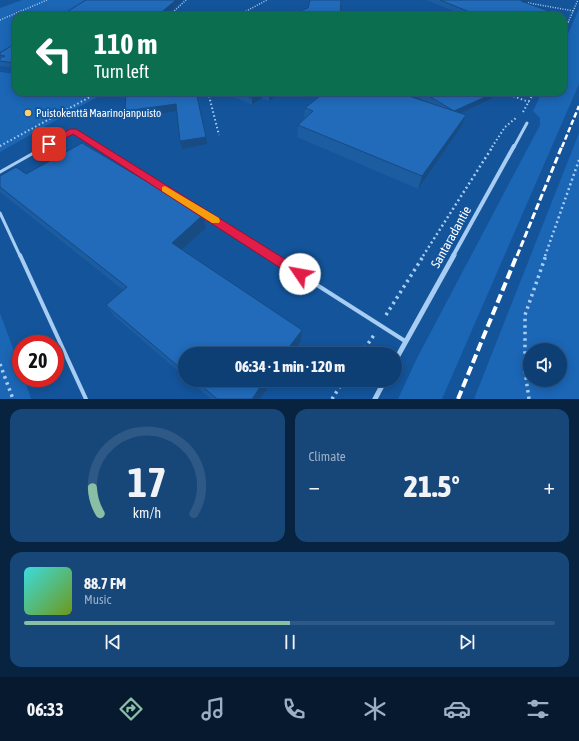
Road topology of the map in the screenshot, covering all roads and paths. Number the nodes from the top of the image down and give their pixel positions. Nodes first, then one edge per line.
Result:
1 (47, 0) edge
2 (186, 0) edge
3 (267, 0) edge
4 (578, 0) edge
5 (518, 1) edge
6 (574, 11) junction
7 (19, 12) edge
8 (173, 12) edge
9 (244, 12) edge
10 (12, 15) edge
11 (0, 20) edge
12 (569, 22) joint
13 (567, 26) edge
14 (92, 96) edge
15 (209, 96) edge
16 (513, 96) edge
17 (532, 96) edge
18 (529, 102) junction
19 (527, 123) dead end
20 (219, 135) dead end
21 (0, 146) edge
22 (579, 160) edge
23 (0, 172) edge
24 (0, 213) edge
25 (380, 325) junction
26 (405, 341) junction
27 (366, 347) edge
28 (402, 347) edge
29 (0, 364) edge
30 (340, 387) edge
31 (381, 387) edge
32 (13, 399) edge
33 (86, 399) edge
34 (332, 399) edge
35 (375, 399) edge
36 (529, 399) edge

1 - 7 path
2 - 8 path
3 - 9 path
4 - 6 path
5 - 6 path
6 - 12 path
10 - 11 path
12 - 13 path
14 - 21 path
15 - 20 path
16 - 18 path
17 - 18 path
18 - 25 path
19 - 26 street, Santaradantie
22 - 36 path
23 - 25 lane
24 - 33 lane
25 - 26 lane
25 - 27 path
26 - 28 street, Santaradantie
29 - 32 path
30 - 34 path
31 - 35 street

